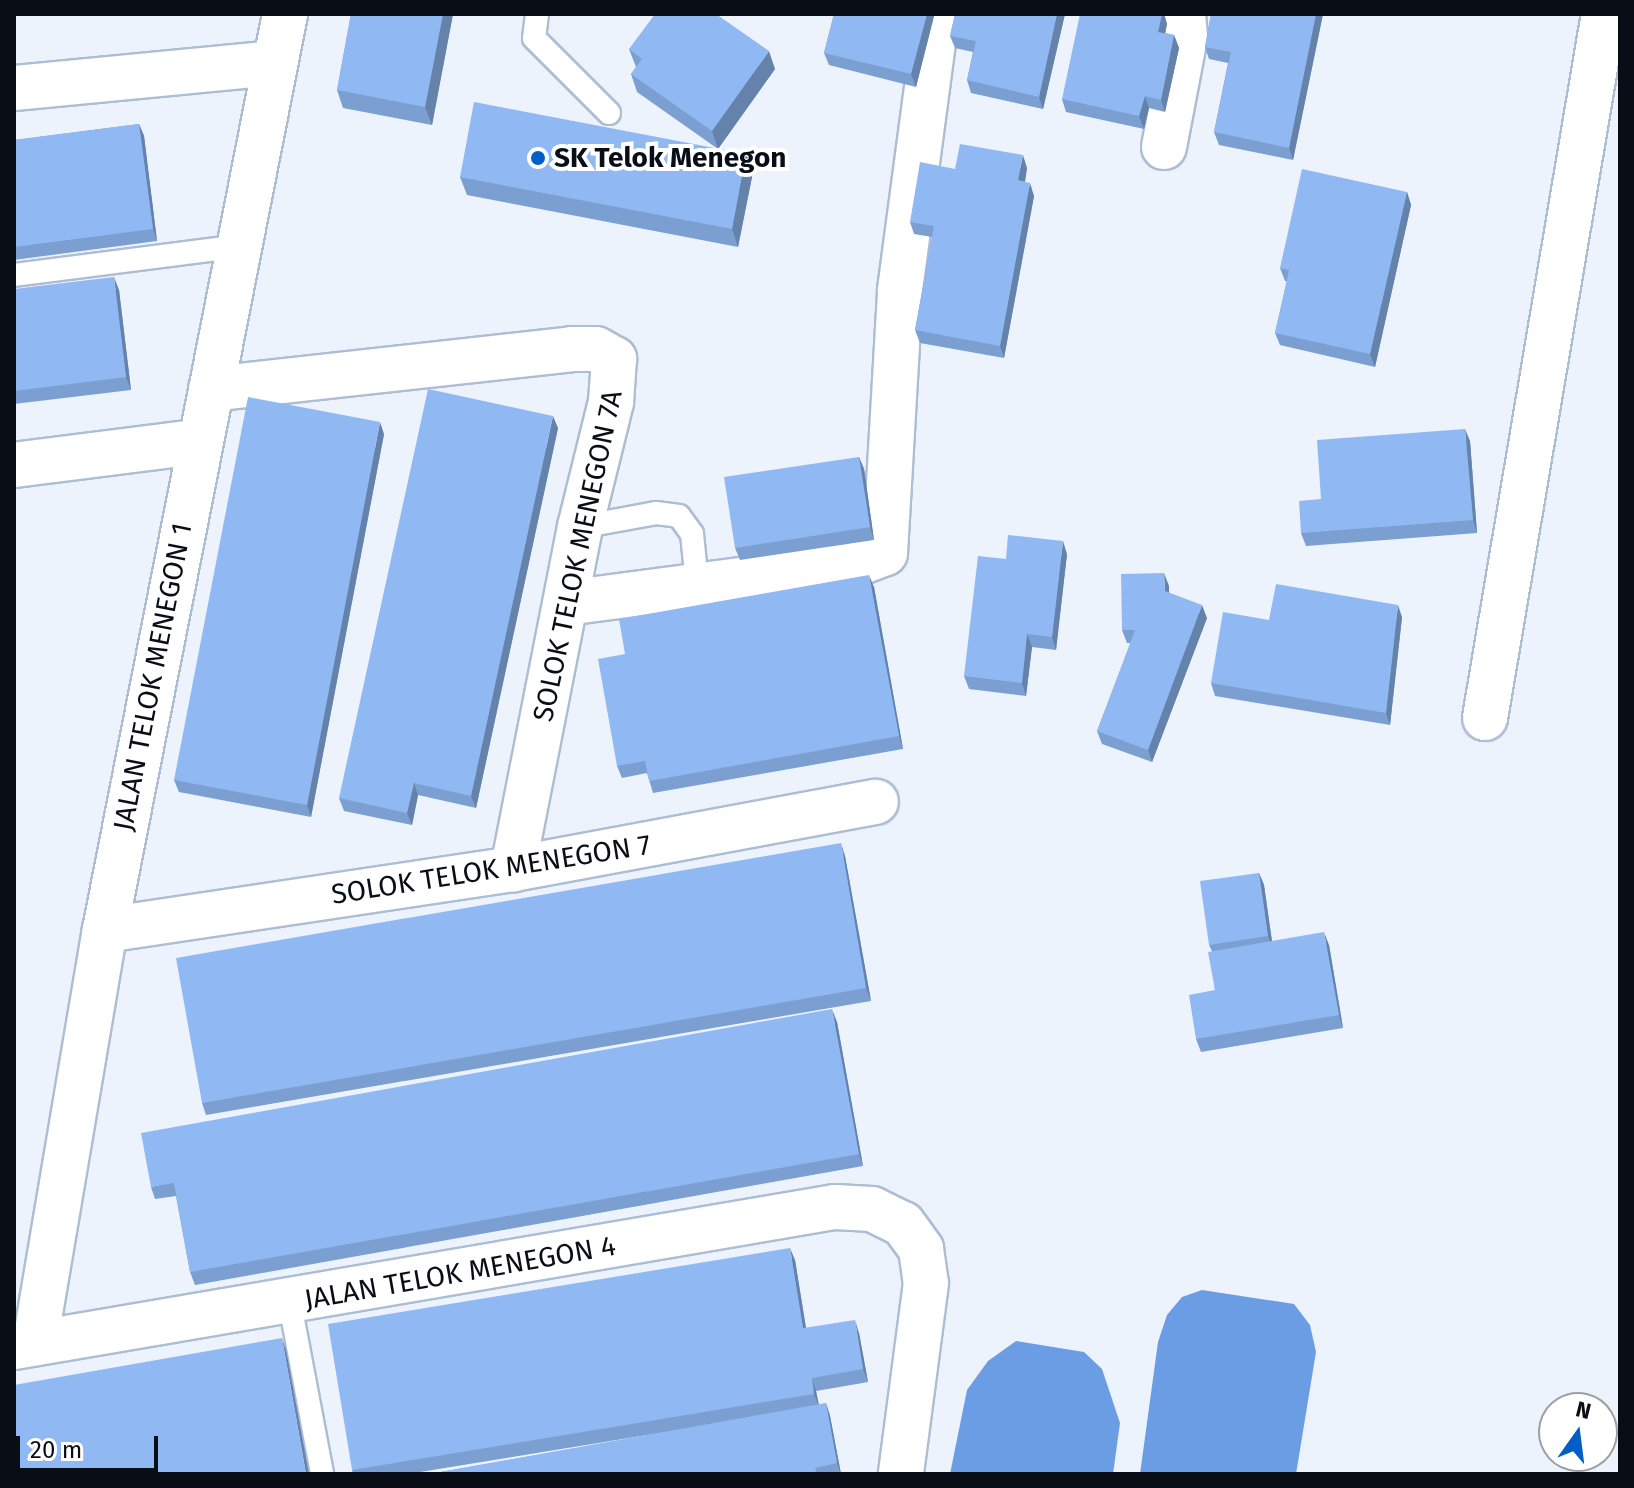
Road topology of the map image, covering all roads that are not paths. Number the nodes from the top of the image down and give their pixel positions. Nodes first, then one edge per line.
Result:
1 (285, 14) edge
2 (537, 14) edge
3 (937, 14) edge
4 (1183, 14) edge
5 (1604, 14) edge
6 (275, 63) junction
7 (14, 88) edge
8 (609, 113) dead end
9 (1164, 147) dead end
10 (241, 246) junction
11 (14, 275) edge
12 (211, 389) junction
13 (197, 442) junction
14 (14, 465) edge
15 (580, 527) junction
16 (697, 583) junction
17 (566, 603) junction
18 (1485, 718) dead end
19 (876, 802) dead end
20 (513, 869) junction
21 (105, 930) junction
22 (290, 1304) junction
23 (24, 1345) edge
24 (322, 1474) edge
25 (901, 1474) edge

1 - 6 street, JALAN TELOK MENEGON 1
2 - 8 lane
3 - 16 street
4 - 9 street
5 - 18 street
6 - 7 street
6 - 10 street, JALAN TELOK MENEGON 1
10 - 11 lane
10 - 12 street, JALAN TELOK MENEGON 1
12 - 13 street, JALAN TELOK MENEGON 1
12 - 15 street, SOLOK TELOK MENEGON 7A
13 - 14 street
13 - 21 street, JALAN TELOK MENEGON 1
15 - 16 lane
15 - 17 street, SOLOK TELOK MENEGON 7A
16 - 17 street
17 - 20 street, SOLOK TELOK MENEGON 7A
19 - 20 street, SOLOK TELOK MENEGON 7
20 - 21 street, SOLOK TELOK MENEGON 7
21 - 23 street, JALAN TELOK MENEGON 1
22 - 23 street, JALAN TELOK MENEGON 4
22 - 24 lane
22 - 25 street, JALAN TELOK MENEGON 4

